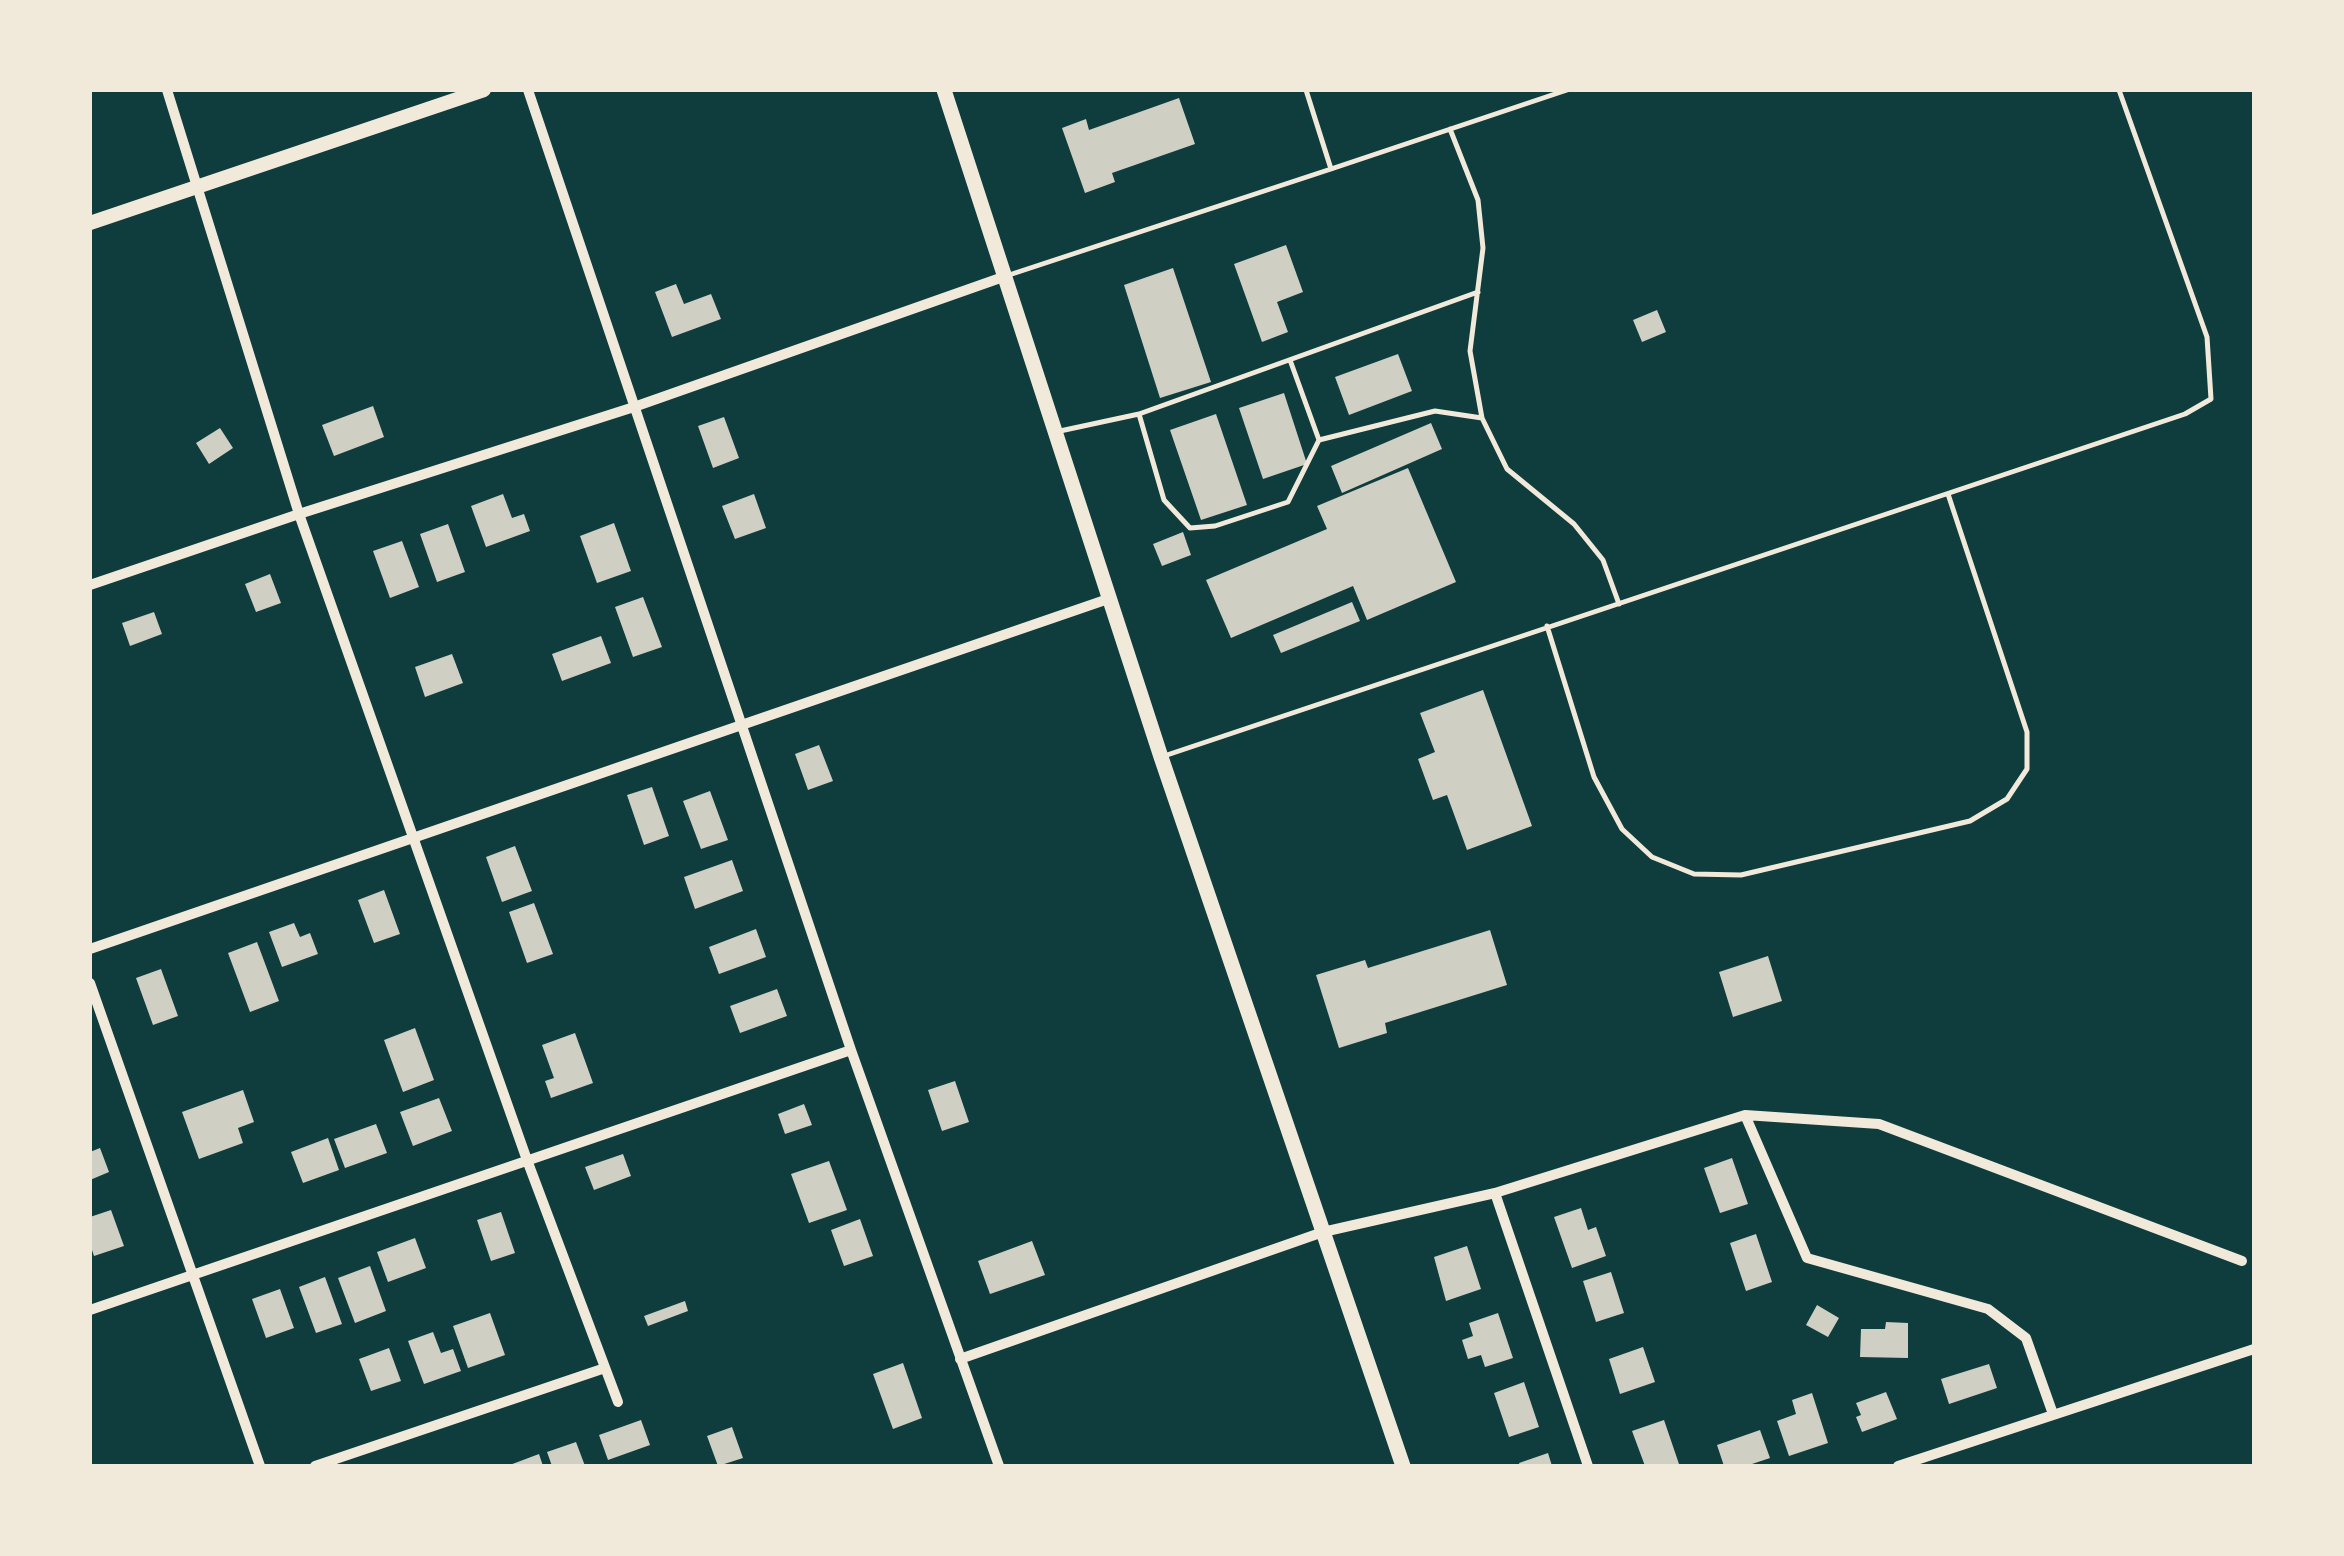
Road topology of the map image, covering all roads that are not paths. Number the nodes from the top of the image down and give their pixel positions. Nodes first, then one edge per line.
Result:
1 (167, 90) edge
2 (484, 90) edge
3 (528, 90) edge
4 (944, 90) edge
5 (1306, 90) edge
6 (1567, 90) edge
7 (2119, 90) edge
8 (1450, 129) junction
9 (1331, 169) junction
10 (198, 186) junction
11 (90, 223) edge
12 (1006, 276) junction
13 (1478, 292) junction
14 (1290, 360) junction
15 (634, 407) junction
16 (1140, 414) junction
17 (1482, 418) junction
18 (1057, 432) junction
19 (1319, 440) junction
20 (1948, 494) junction
21 (299, 514) junction
22 (90, 584) edge
23 (1111, 598) junction
24 (1619, 604) junction
25 (1548, 626) junction
26 (741, 724) junction
27 (1161, 757) junction
28 (411, 836) junction
29 (90, 949) edge
30 (90, 984) edge
31 (851, 1050) junction
32 (1746, 1115) junction
33 (527, 1160) junction
34 (1496, 1192) junction
35 (1323, 1232) junction
36 (2242, 1262) dead end
37 (192, 1276) junction
38 (90, 1310) edge
39 (2254, 1350) edge
40 (960, 1360) junction
41 (605, 1368) junction
42 (618, 1402) dead end
43 (2053, 1414) junction
44 (260, 1466) edge
45 (315, 1466) edge
46 (999, 1466) edge
47 (1403, 1466) edge
48 (1588, 1466) edge
49 (1898, 1466) edge

1 - 10 street
2 - 10 street
3 - 15 street
4 - 12 main road
5 - 9 lane
6 - 8 lane
7 - 20 lane
8 - 9 lane
8 - 13 lane
9 - 12 lane
10 - 11 street
10 - 21 street
12 - 15 street
12 - 18 main road
13 - 14 lane
13 - 17 lane
14 - 16 lane
14 - 19 lane
15 - 21 street
15 - 26 street
16 - 18 lane
16 - 19 lane
17 - 19 lane
17 - 24 lane
18 - 23 main road
20 - 24 lane
20 - 25 lane
21 - 22 street
21 - 28 street
23 - 26 street
23 - 27 main road
24 - 25 lane
25 - 27 lane
26 - 28 street
26 - 31 street
27 - 35 main road
28 - 29 street
28 - 33 street
30 - 37 street
31 - 33 street
31 - 40 street
32 - 34 street
32 - 36 street
32 - 43 street
33 - 37 street
33 - 41 street
34 - 35 street
34 - 48 street
35 - 40 street
35 - 47 main road
37 - 38 street
37 - 44 street
39 - 43 street
40 - 46 street
41 - 42 street
41 - 45 street
43 - 49 street

